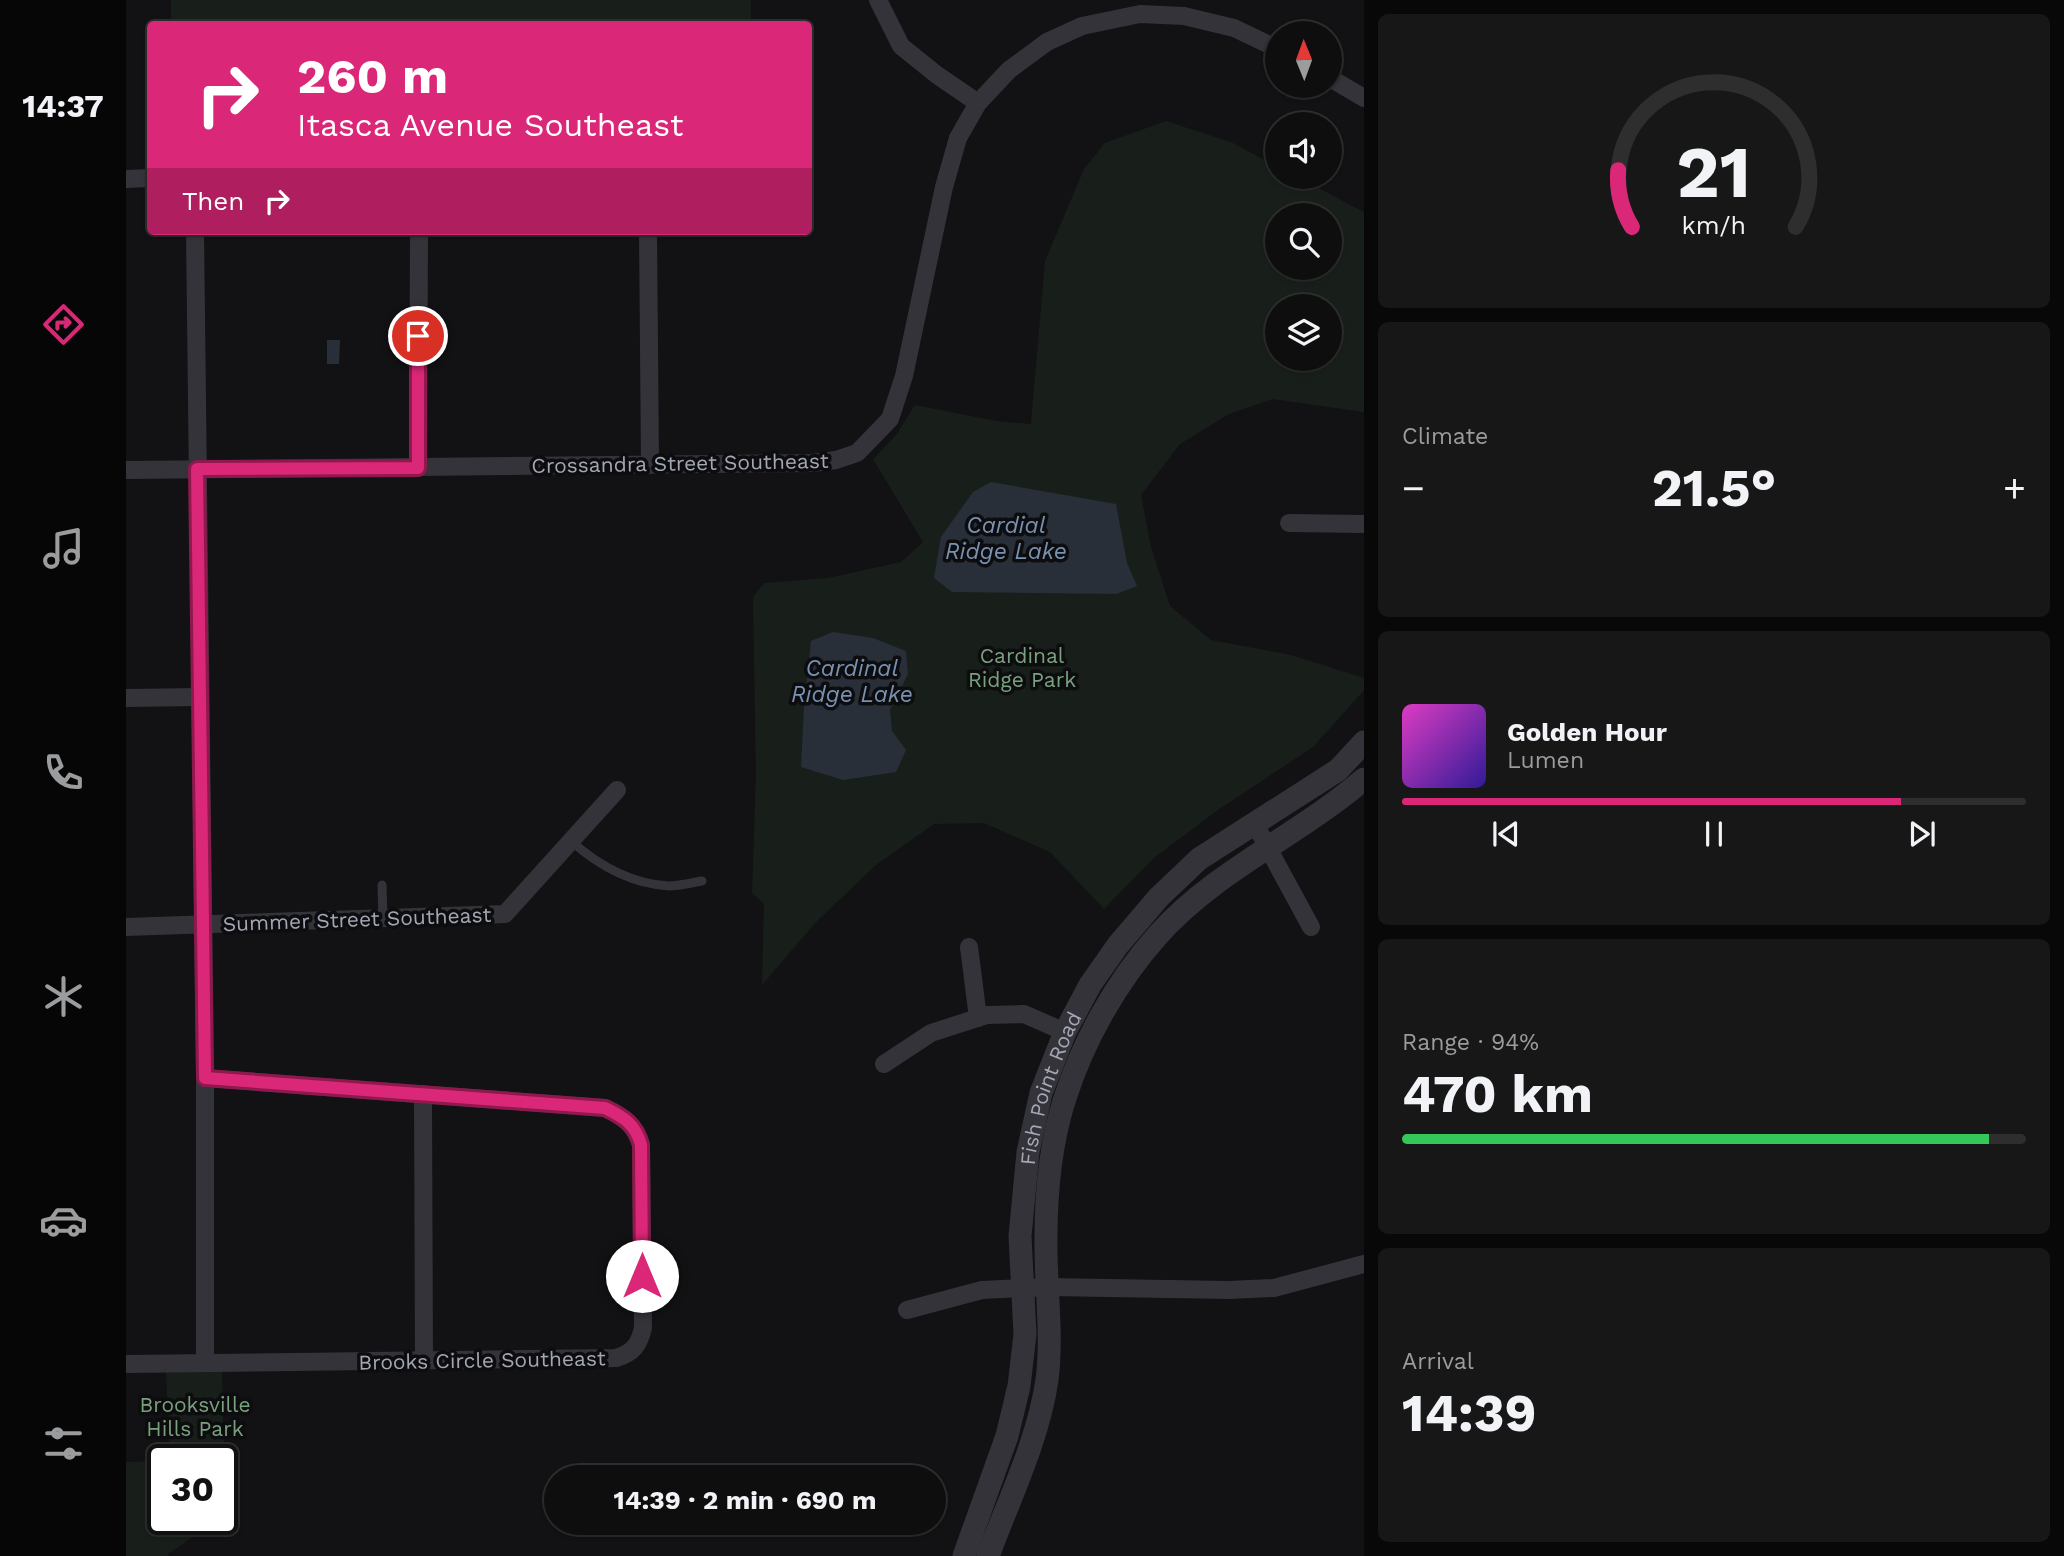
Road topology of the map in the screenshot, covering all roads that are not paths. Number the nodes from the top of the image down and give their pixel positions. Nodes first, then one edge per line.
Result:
1 (878, 0) edge
2 (1139, 7) edge
3 (1265, 44) edge
4 (1342, 85) edge
5 (1364, 98) edge
6 (978, 103) junction
7 (147, 178) edge
8 (126, 179) edge
9 (195, 235) edge
10 (419, 235) edge
11 (648, 235) edge
12 (650, 465) junction
13 (418, 468) junction
14 (197, 469) junction
15 (126, 470) edge
16 (1289, 523) dead end
17 (1364, 524) edge
18 (199, 697) junction
19 (126, 698) edge
20 (1364, 742) edge
21 (1364, 779) edge
22 (617, 790) dead end
23 (1255, 824) junction
24 (571, 841) junction
25 (1267, 847) junction
26 (702, 881) dead end
27 (382, 885) dead end
28 (383, 918) junction
29 (202, 925) junction
30 (126, 927) edge
31 (1311, 927) dead end
32 (970, 947) dead end
33 (978, 1018) junction
34 (1065, 1032) junction
35 (884, 1064) dead end
36 (205, 1078) junction
37 (423, 1094) junction
38 (1364, 1264) edge
39 (1048, 1287) junction
40 (1022, 1289) junction
41 (906, 1310) dead end
42 (424, 1360) junction
43 (205, 1363) junction
44 (126, 1364) edge
45 (964, 1556) edge
46 (988, 1556) edge

1 - 6 street
2 - 3 street, Crossandra Street Southeast
2 - 6 street, Crossandra Street Southeast
4 - 5 street
6 - 12 street, Crossandra Street Southeast
7 - 8 street
9 - 14 street
10 - 13 street
11 - 12 street
12 - 13 street, Crossandra Street Southeast
13 - 14 street, Crossandra Street Southeast
14 - 15 street, Crossandra Street Southeast
14 - 18 street
16 - 17 street
18 - 19 street
18 - 29 street
20 - 23 street, Fish Point Road
21 - 25 street, Fish Point Road
22 - 24 street, Summer Street Southeast
23 - 25 street
23 - 34 street, Fish Point Road
24 - 26 lane
24 - 28 street, Summer Street Southeast
25 - 31 street
25 - 39 street, Fish Point Road
27 - 28 lane
28 - 29 street, Summer Street Southeast
29 - 30 street, Summer Street Southeast
29 - 36 street
32 - 33 street
33 - 34 street
33 - 35 street
34 - 40 street, Fish Point Road
36 - 37 street, Brooks Circle Southeast
36 - 43 street
37 - 42 street
37 - 42 street, Brooks Circle Southeast
38 - 39 street
39 - 40 street
39 - 46 street, Fish Point Road
40 - 41 street
40 - 45 street, Fish Point Road
42 - 43 street, Brooks Circle Southeast
43 - 44 street, Brooks Circle Southeast

